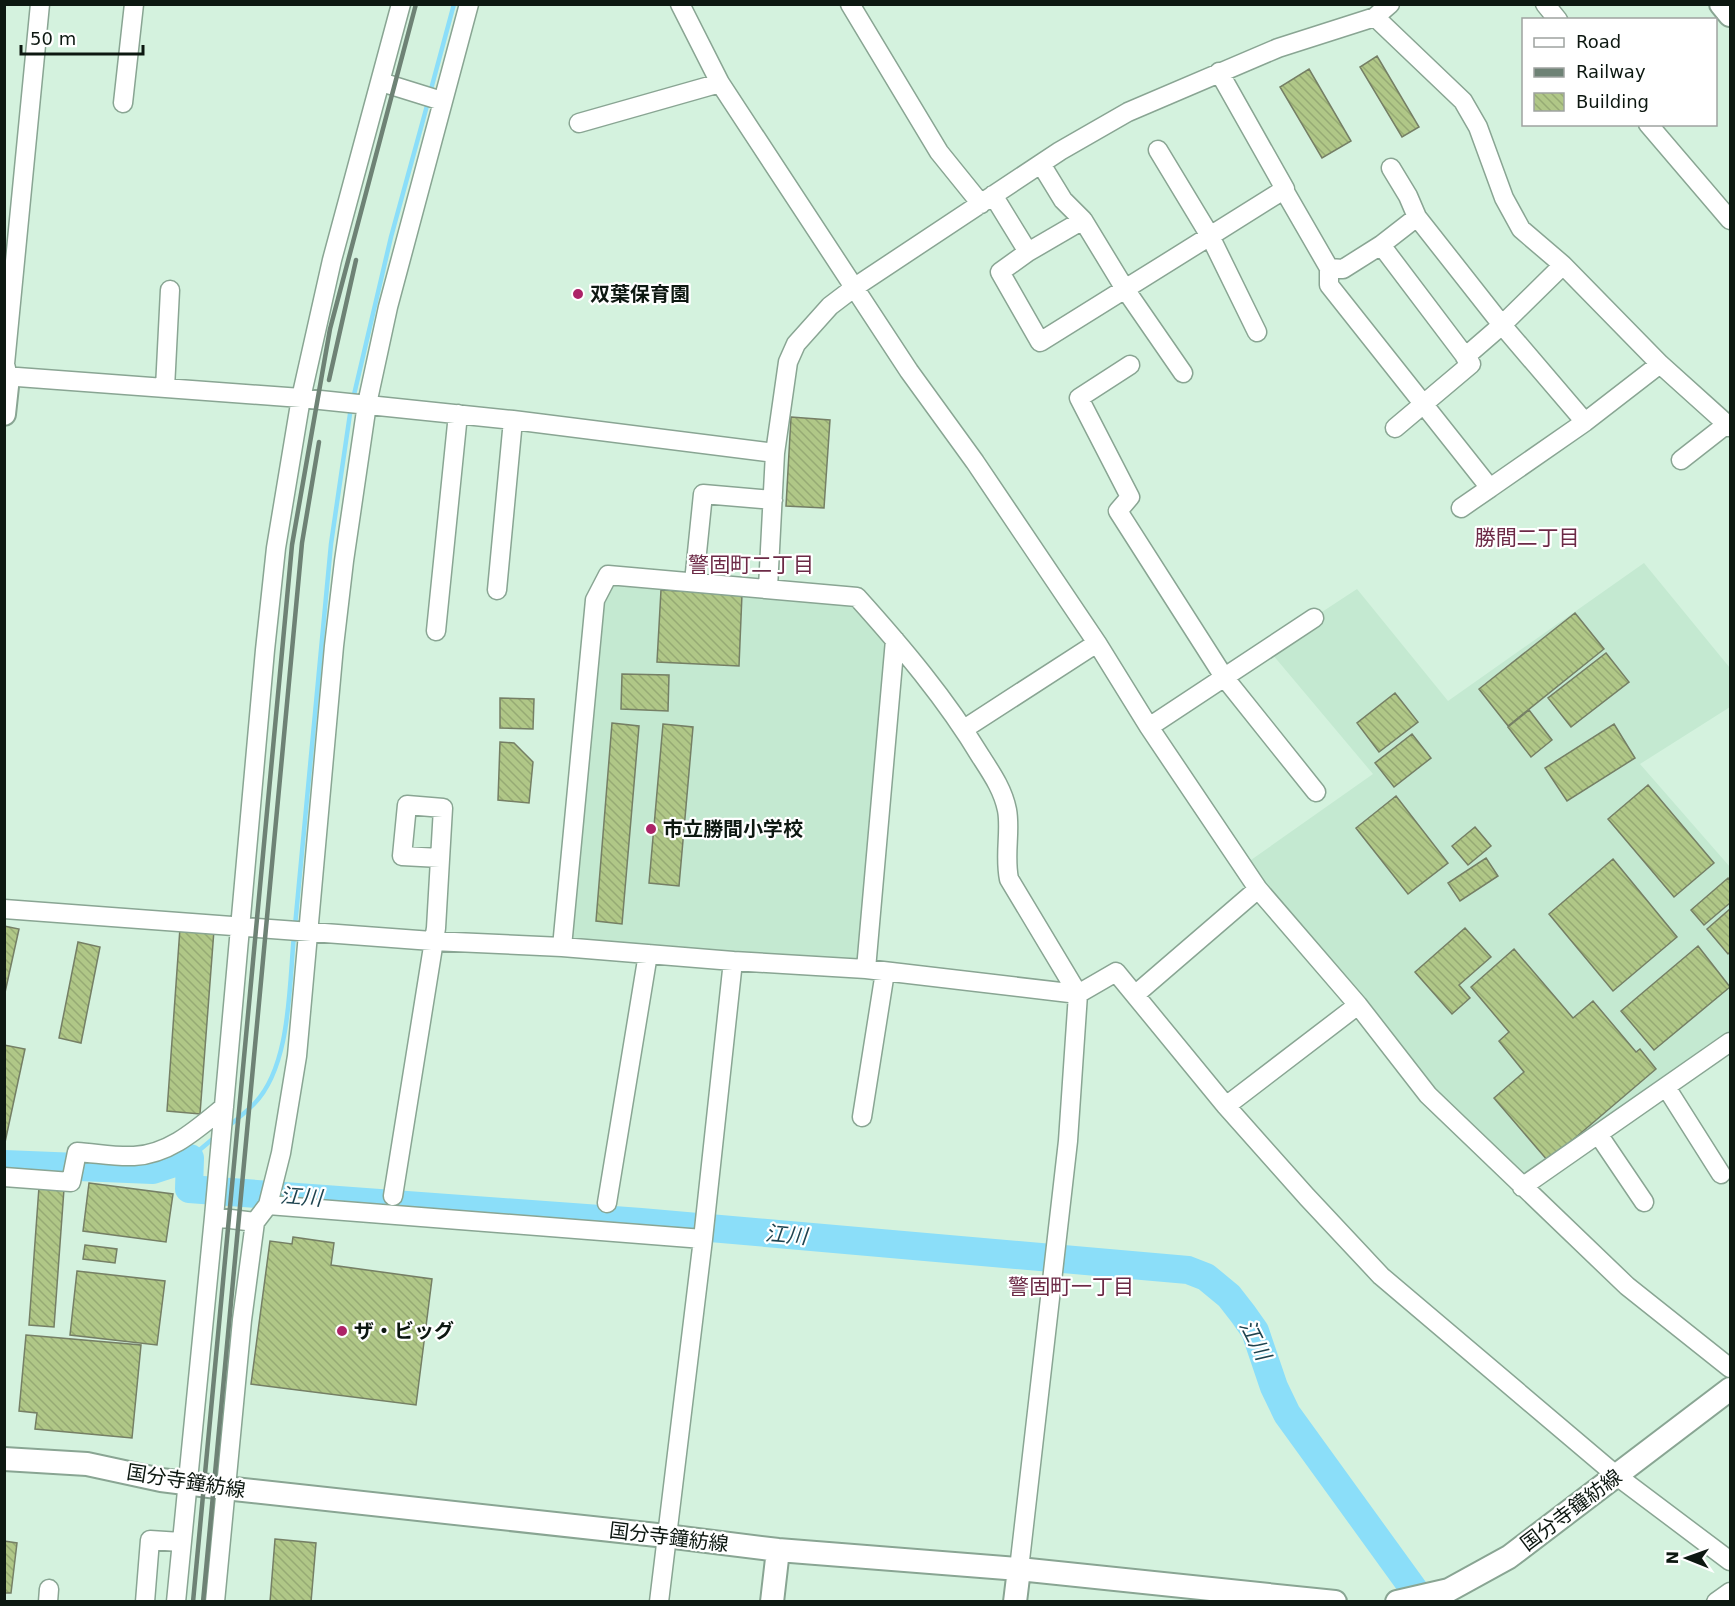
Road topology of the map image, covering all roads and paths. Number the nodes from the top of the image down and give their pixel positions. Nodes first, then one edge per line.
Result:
1 (40, 4) edge
2 (134, 4) edge
3 (401, 4) edge
4 (469, 4) edge
5 (680, 4) edge
6 (850, 4) edge
7 (1390, 4) edge
8 (1545, 4) edge
9 (1721, 4) edge
10 (1731, 15) edge
11 (1375, 17) junction
12 (1556, 18) edge
13 (1219, 72) junction
14 (381, 82) junction
15 (720, 83) junction
16 (442, 101) junction
17 (123, 103) dead end
18 (579, 123) dead end
19 (1650, 126) edge
20 (1158, 150) dead end
21 (1041, 164) junction
22 (1391, 168) dead end
23 (1284, 190) junction
24 (987, 200) junction
25 (1417, 218) junction
26 (1083, 220) junction
27 (1731, 220) edge
28 (1210, 236) junction
29 (1381, 244) junction
30 (1028, 252) junction
31 (1563, 265) junction
32 (1329, 268) junction
33 (9, 270) edge
34 (855, 287) junction
35 (170, 290) dead end
36 (1125, 290) junction
37 (1502, 325) junction
38 (1257, 332) dead end
39 (1466, 357) junction
40 (1660, 364) junction
41 (1130, 365) dead end
42 (1183, 373) dead end
43 (6, 376) edge
44 (165, 388) junction
45 (301, 398) junction
46 (367, 404) junction
47 (1424, 405) junction
48 (4, 414) edge
49 (458, 414) junction
50 (513, 420) junction
51 (1585, 422) junction
52 (1729, 425) edge
53 (1395, 428) dead end
54 (775, 453) junction
55 (1681, 460) dead end
56 (1490, 488) junction
57 (773, 500) junction
58 (1461, 508) dead end
59 (694, 582) junction
60 (768, 588) junction
61 (497, 590) dead end
62 (1314, 618) dead end
63 (436, 632) dead end
64 (895, 640) junction
65 (1097, 643) junction
66 (1224, 677) junction
67 (1149, 727) junction
68 (964, 729) junction
69 (1316, 792) dead end
70 (440, 858) dead end
71 (1258, 889) junction
72 (4, 909) edge
73 (239, 926) junction
74 (307, 930) junction
75 (432, 941) junction
76 (562, 947) junction
77 (648, 954) junction
78 (733, 961) junction
79 (866, 969) junction
80 (885, 972) junction
81 (1078, 994) junction
82 (1136, 994) junction
83 (1358, 1005) junction
84 (1731, 1042) edge
85 (1666, 1087) junction
86 (1226, 1106) junction
87 (224, 1107) junction
88 (862, 1117) dead end
89 (1598, 1134) junction
90 (1721, 1174) dead end
91 (4, 1177) edge
92 (1522, 1187) junction
93 (393, 1196) dead end
94 (1644, 1202) dead end
95 (607, 1203) dead end
96 (268, 1205) junction
97 (214, 1217) junction
98 (255, 1222) junction
99 (703, 1239) junction
100 (1731, 1368) edge
101 (1731, 1389) edge
102 (4, 1459) edge
103 (1617, 1476) junction
104 (188, 1483) junction
105 (225, 1488) junction
106 (666, 1536) junction
107 (181, 1542) junction
108 (778, 1550) junction
109 (1731, 1561) edge
110 (1019, 1569) junction
111 (1731, 1592) edge
112 (1453, 1596) edge
113 (144, 1602) edge
114 (176, 1602) edge
115 (215, 1602) edge
116 (659, 1602) edge
117 (772, 1602) edge
118 (1015, 1602) edge
119 (1335, 1602) edge
120 (1396, 1602) edge
121 (1716, 1602) edge

1 - 33 street
2 - 17 street
3 - 14 street
4 - 16 street
5 - 15 street
6 - 24 street
7 - 11 street
8 - 12 street
9 - 10 street
11 - 13 street
11 - 31 street
13 - 21 street
13 - 23 street
14 - 16 street
14 - 45 street
15 - 18 street
15 - 34 street
16 - 46 street
19 - 27 street
20 - 28 street
21 - 24 street
21 - 26 street
22 - 25 street
23 - 28 street
23 - 32 street
24 - 30 street
24 - 34 street
25 - 29 street
25 - 37 street
26 - 30 street
26 - 36 street
28 - 36 street
28 - 38 street
29 - 32 street
29 - 39 street
30 - 36 street
31 - 37 street
31 - 40 street
32 - 47 street
33 - 43 street
34 - 54 street
34 - 65 street
35 - 44 street
36 - 42 street
37 - 39 street
37 - 51 street
39 - 47 street
40 - 51 street
40 - 52 street
41 - 66 street
43 - 44 street
43 - 48 street
44 - 45 street
45 - 46 street
45 - 73 street
46 - 49 street
46 - 74 street
47 - 53 street
47 - 56 street
49 - 50 street
49 - 63 street
50 - 54 street
50 - 61 street
51 - 56 street
52 - 55 street
54 - 57 street
56 - 58 street
57 - 59 street
57 - 60 street
59 - 60 street
59 - 76 street
60 - 64 street
62 - 66 street
64 - 68 street
64 - 79 street
65 - 67 street
65 - 68 street
66 - 67 street
66 - 69 street
67 - 71 street
68 - 81 street
70 - 75 street
71 - 82 street
71 - 83 street
72 - 73 street
73 - 74 street
73 - 87 street
74 - 75 street
74 - 96 street
75 - 76 street
75 - 93 street
76 - 77 street
77 - 78 street
77 - 95 street
78 - 79 street
78 - 99 street
79 - 80 street
80 - 81 street
80 - 88 street
81 - 82 street
81 - 110 street
82 - 86 street
83 - 86 street
83 - 92 street
84 - 85 street
85 - 89 street
85 - 90 street
86 - 103 street
87 - 91 street
87 - 97 street
89 - 92 street
89 - 94 street
92 - 100 street
96 - 98 street
96 - 99 street
97 - 98 street
97 - 104 street
98 - 105 street
99 - 106 street
101 - 103 street, 国分寺鐘紡線
102 - 104 street, 国分寺鐘紡線
103 - 109 street
103 - 112 street, 国分寺鐘紡線
104 - 105 street, 国分寺鐘紡線
104 - 107 street
105 - 106 street, 国分寺鐘紡線
105 - 115 street
106 - 108 street, 国分寺鐘紡線
106 - 116 street
107 - 113 street
107 - 114 street
108 - 110 street, 国分寺鐘紡線
108 - 117 street
110 - 118 street
110 - 119 street, 国分寺鐘紡線
111 - 121 street
112 - 120 street, 国分寺鐘紡線

